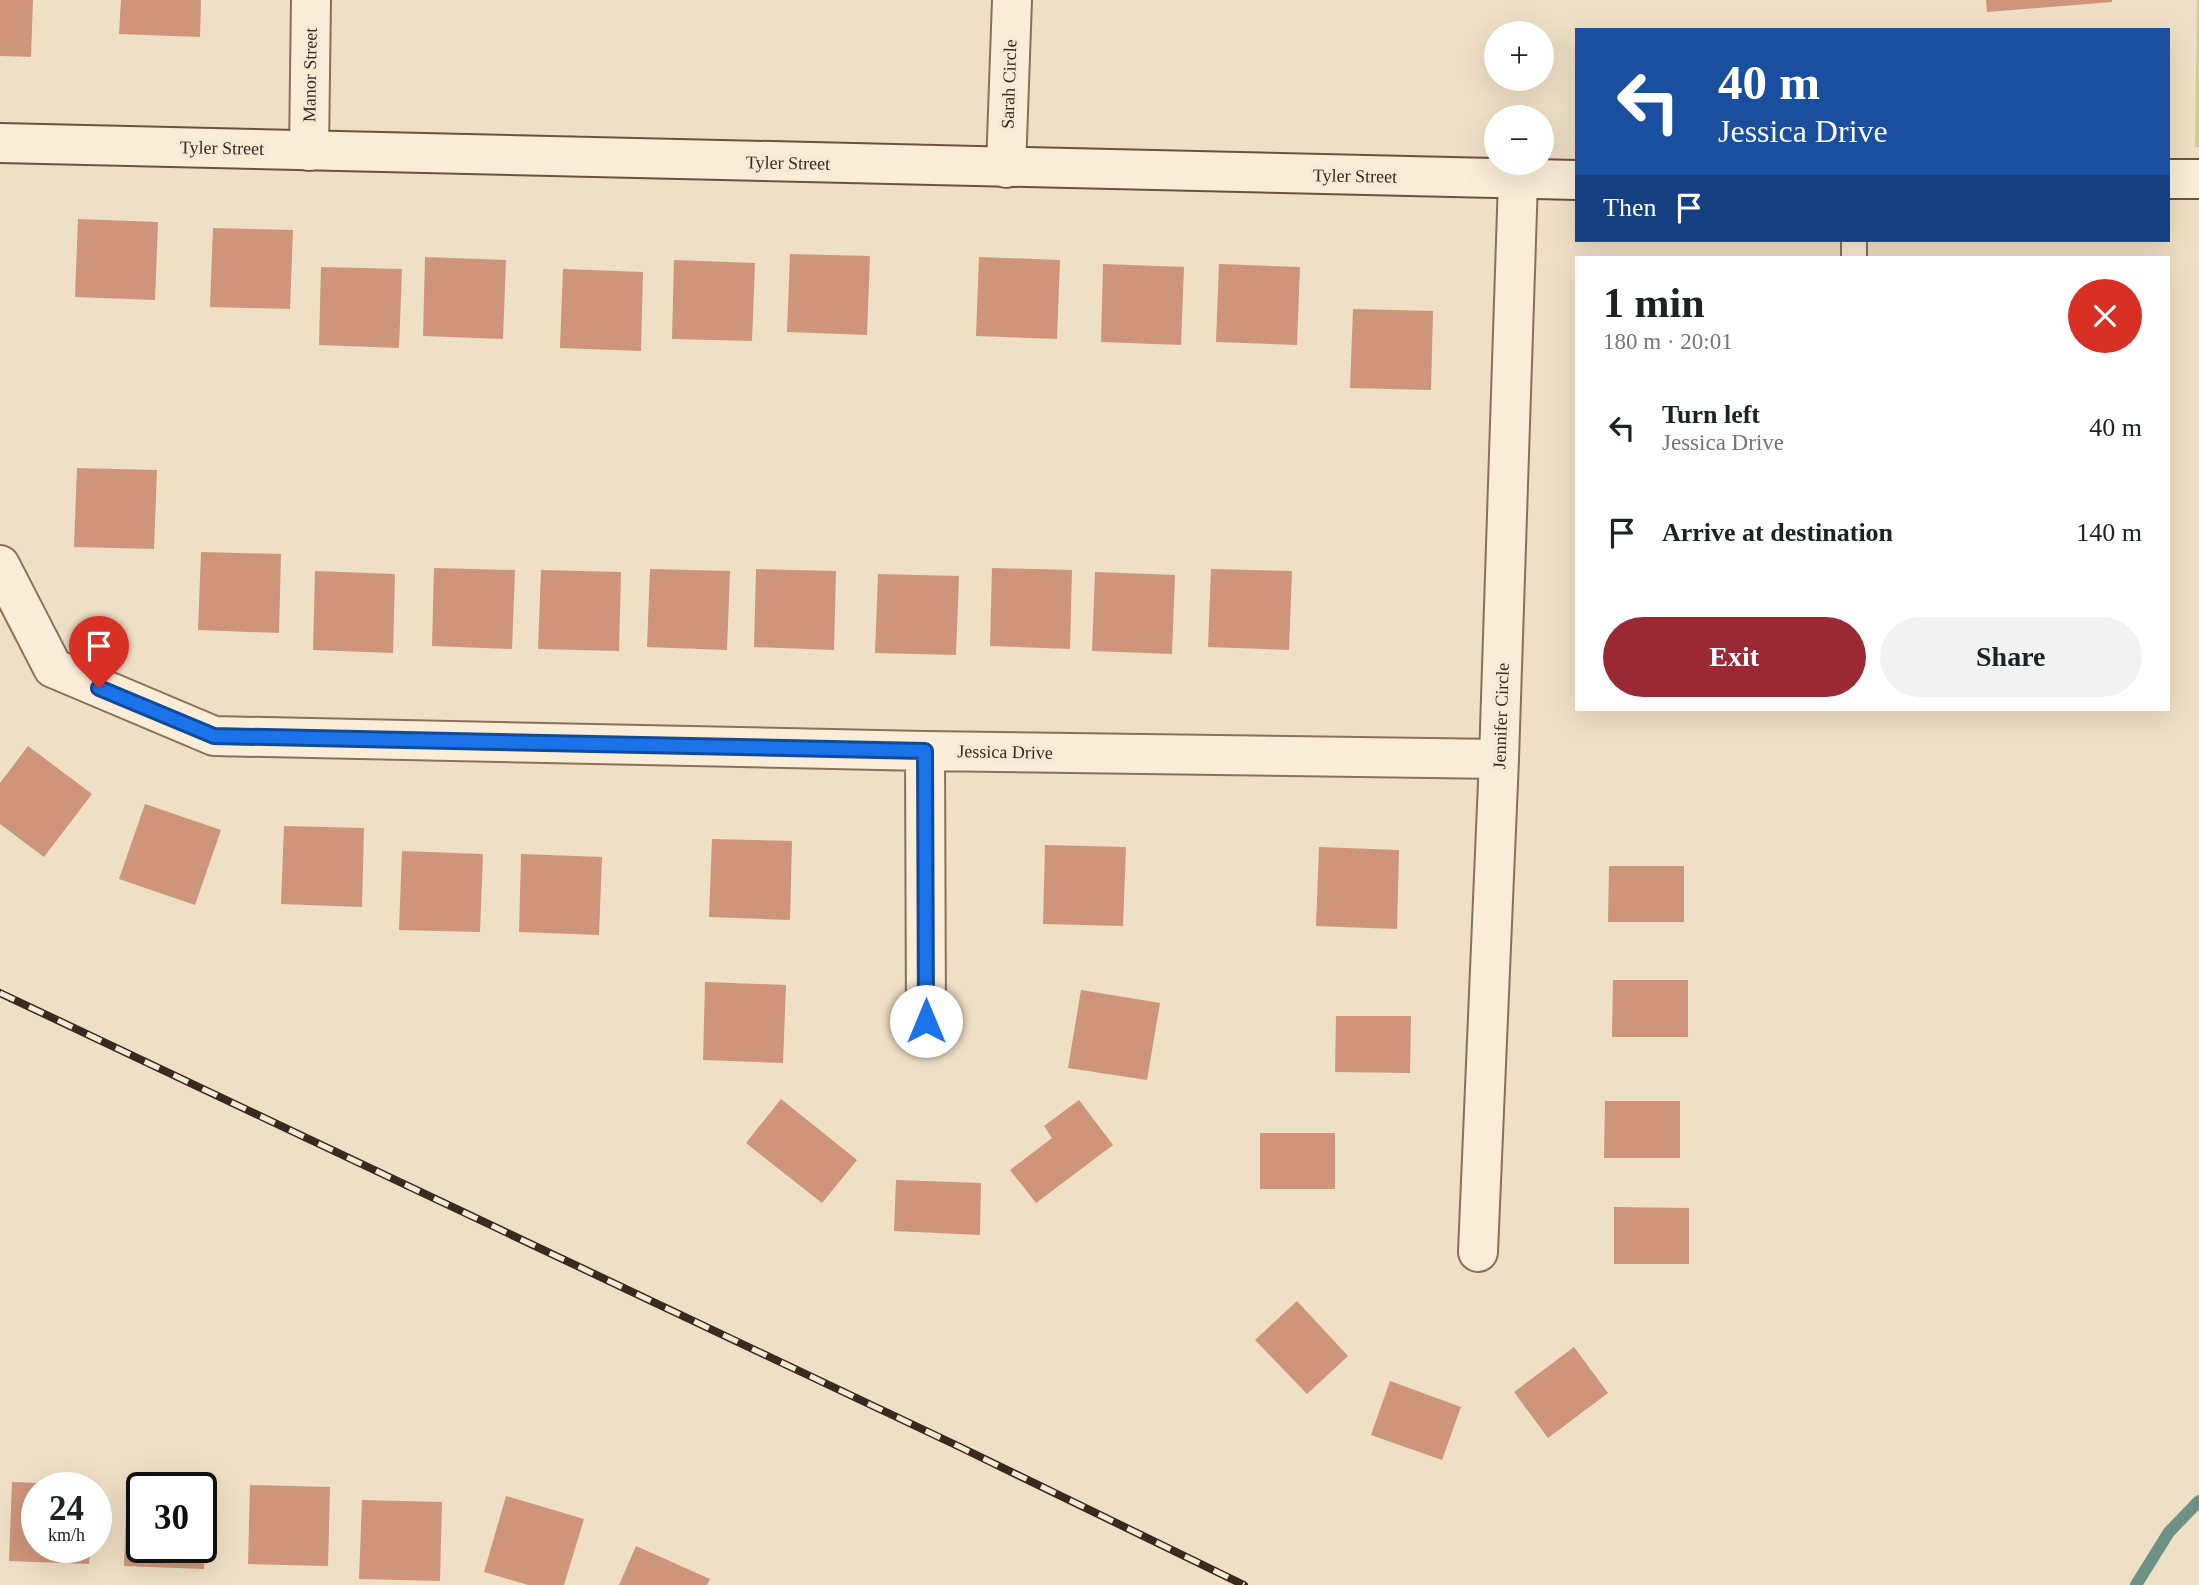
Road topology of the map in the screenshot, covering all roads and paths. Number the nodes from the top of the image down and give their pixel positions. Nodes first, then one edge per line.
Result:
1 (311, 0) edge
2 (1013, 0) edge
3 (0, 143) edge
4 (309, 150) junction
5 (1006, 168) junction
6 (2170, 179) edge
7 (2199, 179) edge
8 (1518, 180) junction
9 (1575, 180) edge
10 (0, 565) edge
11 (925, 751) junction
12 (1499, 759) junction
13 (926, 1021) dead end
14 (1478, 1252) dead end

1 - 4 street, Manor Street
2 - 5 street, Sarah Circle
3 - 4 street, Tyler Street
4 - 5 street, Tyler Street
5 - 8 street, Tyler Street
6 - 7 street
8 - 9 street, Tyler Street
8 - 12 street, Jennifer Circle
10 - 11 street, Jessica Drive
11 - 12 street, Jessica Drive
11 - 13 street
12 - 14 street, Jennifer Circle

